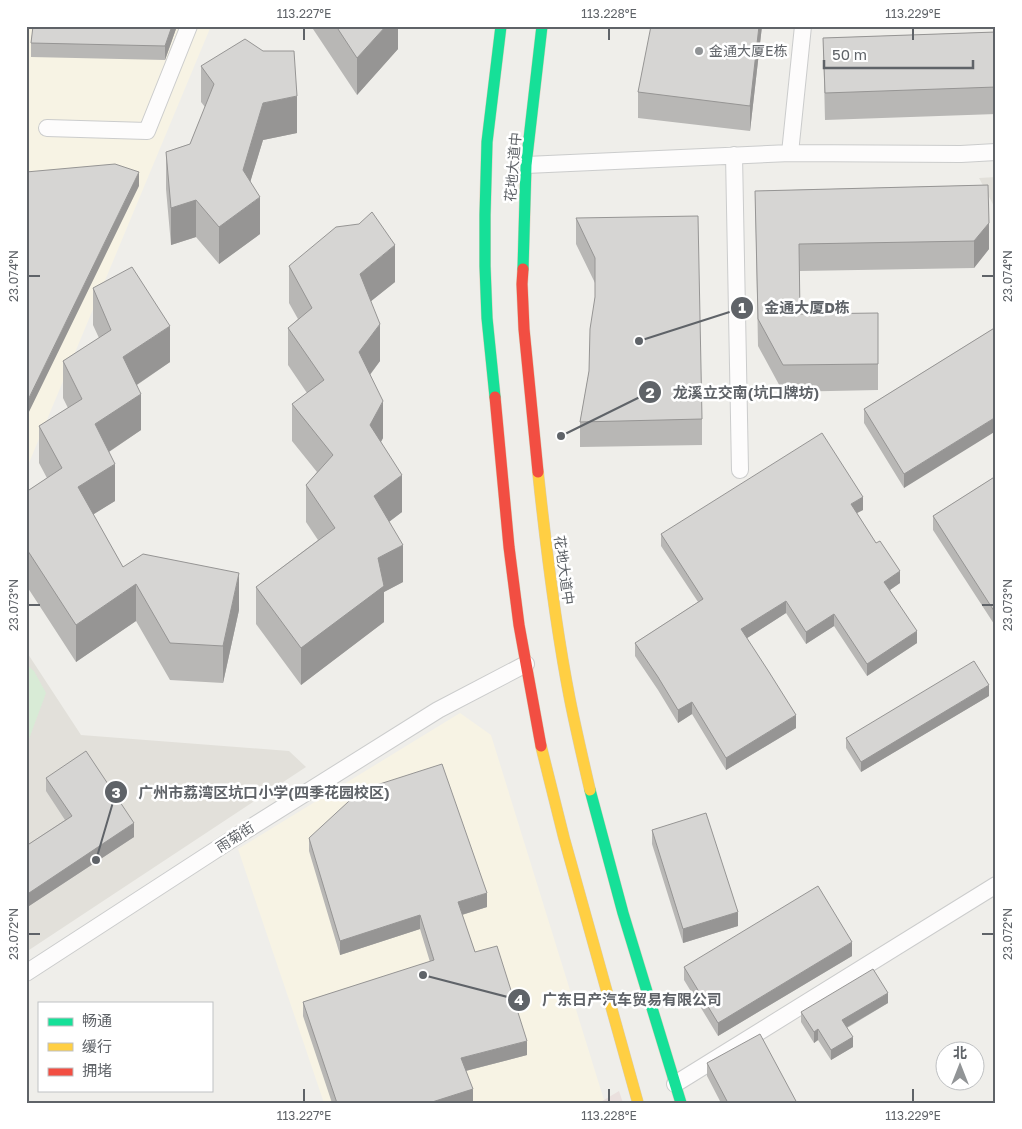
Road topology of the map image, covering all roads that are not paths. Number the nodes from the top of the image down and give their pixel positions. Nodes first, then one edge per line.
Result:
1 (189, 26) edge
2 (501, 26) edge
3 (542, 26) edge
4 (803, 26) edge
5 (48, 128) dead end
6 (996, 152) edge
7 (790, 153) junction
8 (734, 155) junction
9 (526, 165) junction
10 (740, 470) dead end
11 (526, 664) junction
12 (996, 885) edge
13 (26, 973) edge
14 (675, 1084) junction
15 (638, 1103) edge
16 (681, 1103) edge

1 - 5 street
2 - 11 main road, 花地大道中
3 - 9 main road, 花地大道中
4 - 7 street
6 - 7 street
7 - 8 street
8 - 9 street
8 - 10 street
9 - 14 main road, 花地大道中
11 - 13 street, 雨菊街
11 - 15 main road, 花地大道中
12 - 14 street
14 - 16 main road, 花地大道中

